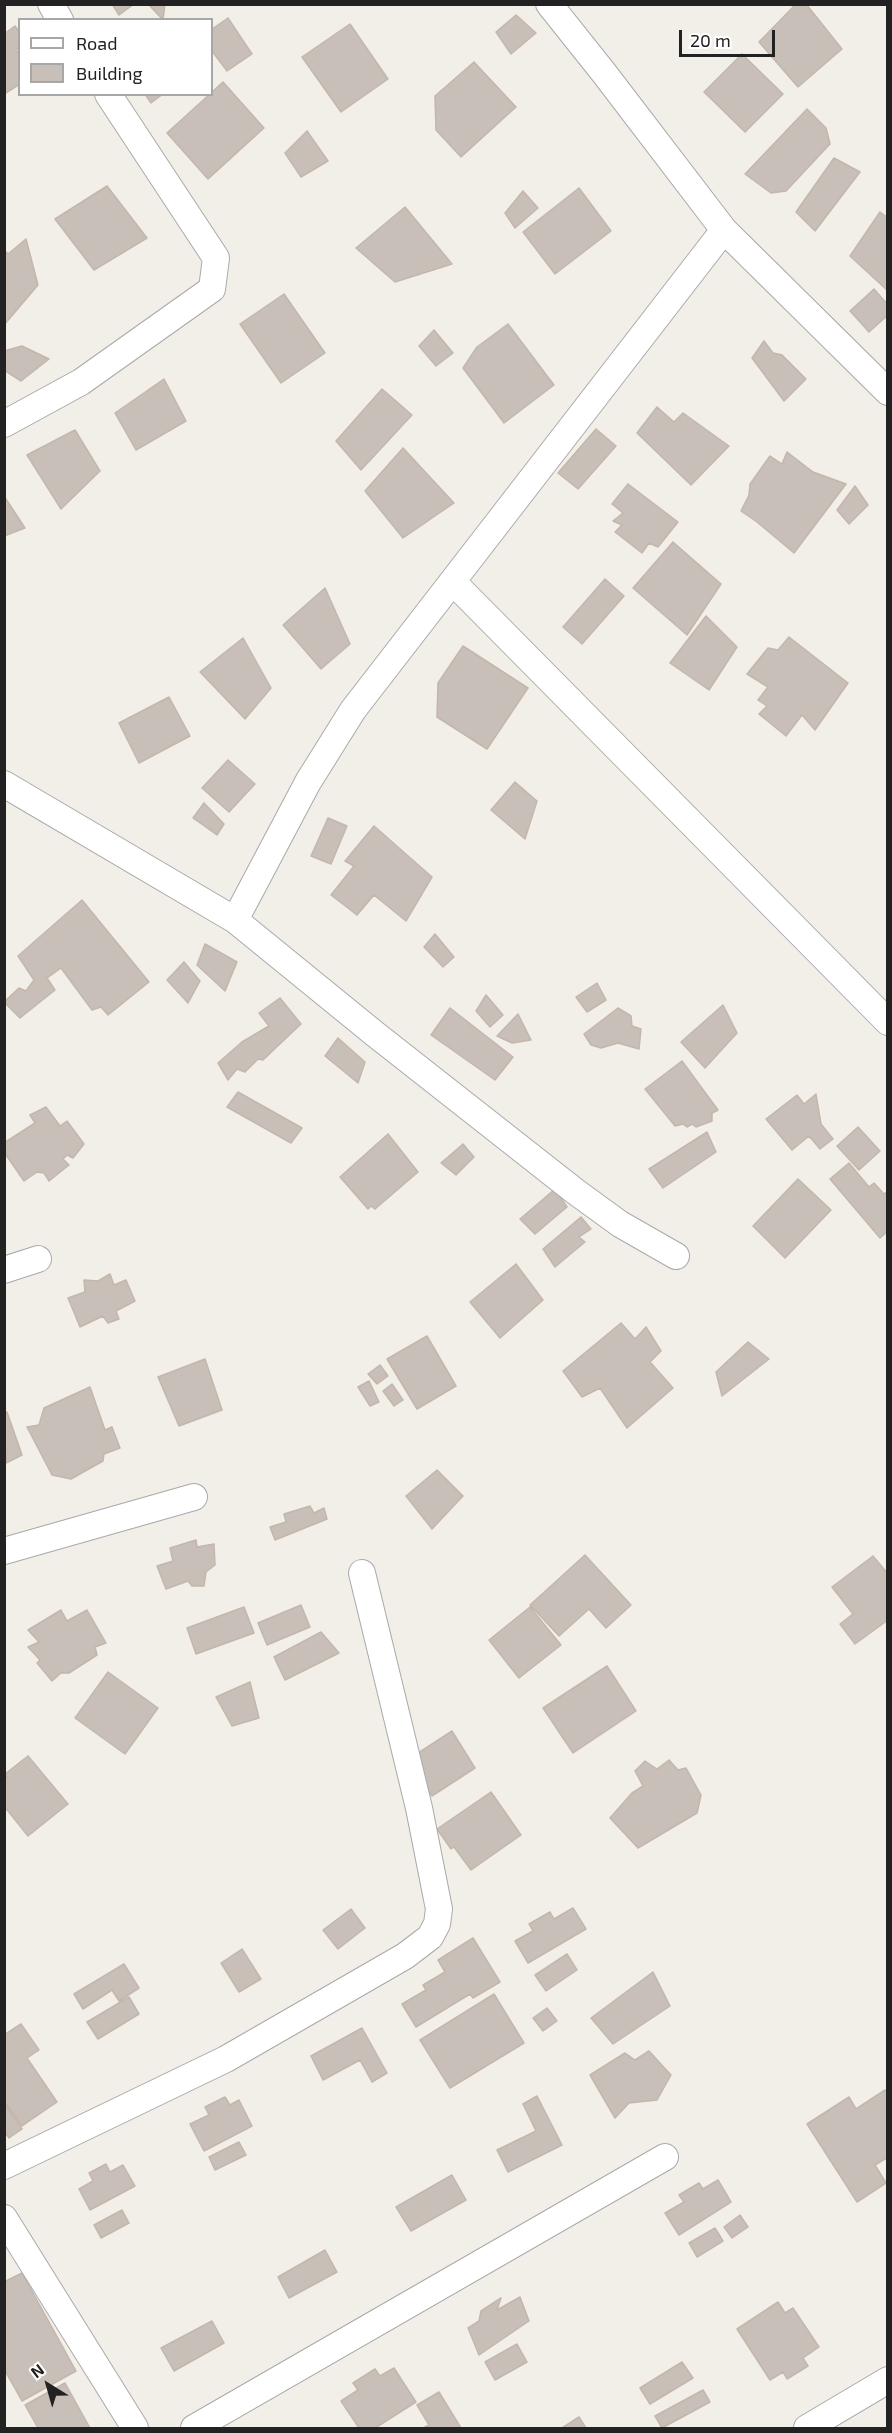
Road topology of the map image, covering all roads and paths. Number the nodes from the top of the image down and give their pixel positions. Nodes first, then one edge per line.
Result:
1 (51, 4) edge
2 (549, 4) edge
3 (59, 18) edge
4 (109, 96) edge
5 (724, 230) junction
6 (887, 391) edge
7 (4, 424) edge
8 (453, 582) junction
9 (4, 784) edge
10 (235, 920) junction
11 (888, 1022) edge
12 (676, 1256) dead end
13 (38, 1258) dead end
14 (4, 1270) edge
15 (194, 1497) dead end
16 (4, 1551) edge
17 (362, 1573) dead end
18 (665, 2157) dead end
19 (4, 2166) edge
20 (4, 2218) edge
21 (888, 2380) edge
22 (135, 2428) edge
23 (194, 2428) edge
24 (807, 2428) edge

1 - 3 street
2 - 5 street
4 - 7 street
5 - 6 street
5 - 8 street
8 - 10 street
8 - 11 street
9 - 10 street
10 - 12 street
13 - 14 street
15 - 16 street
17 - 19 street
18 - 23 street
20 - 22 street
21 - 24 street

